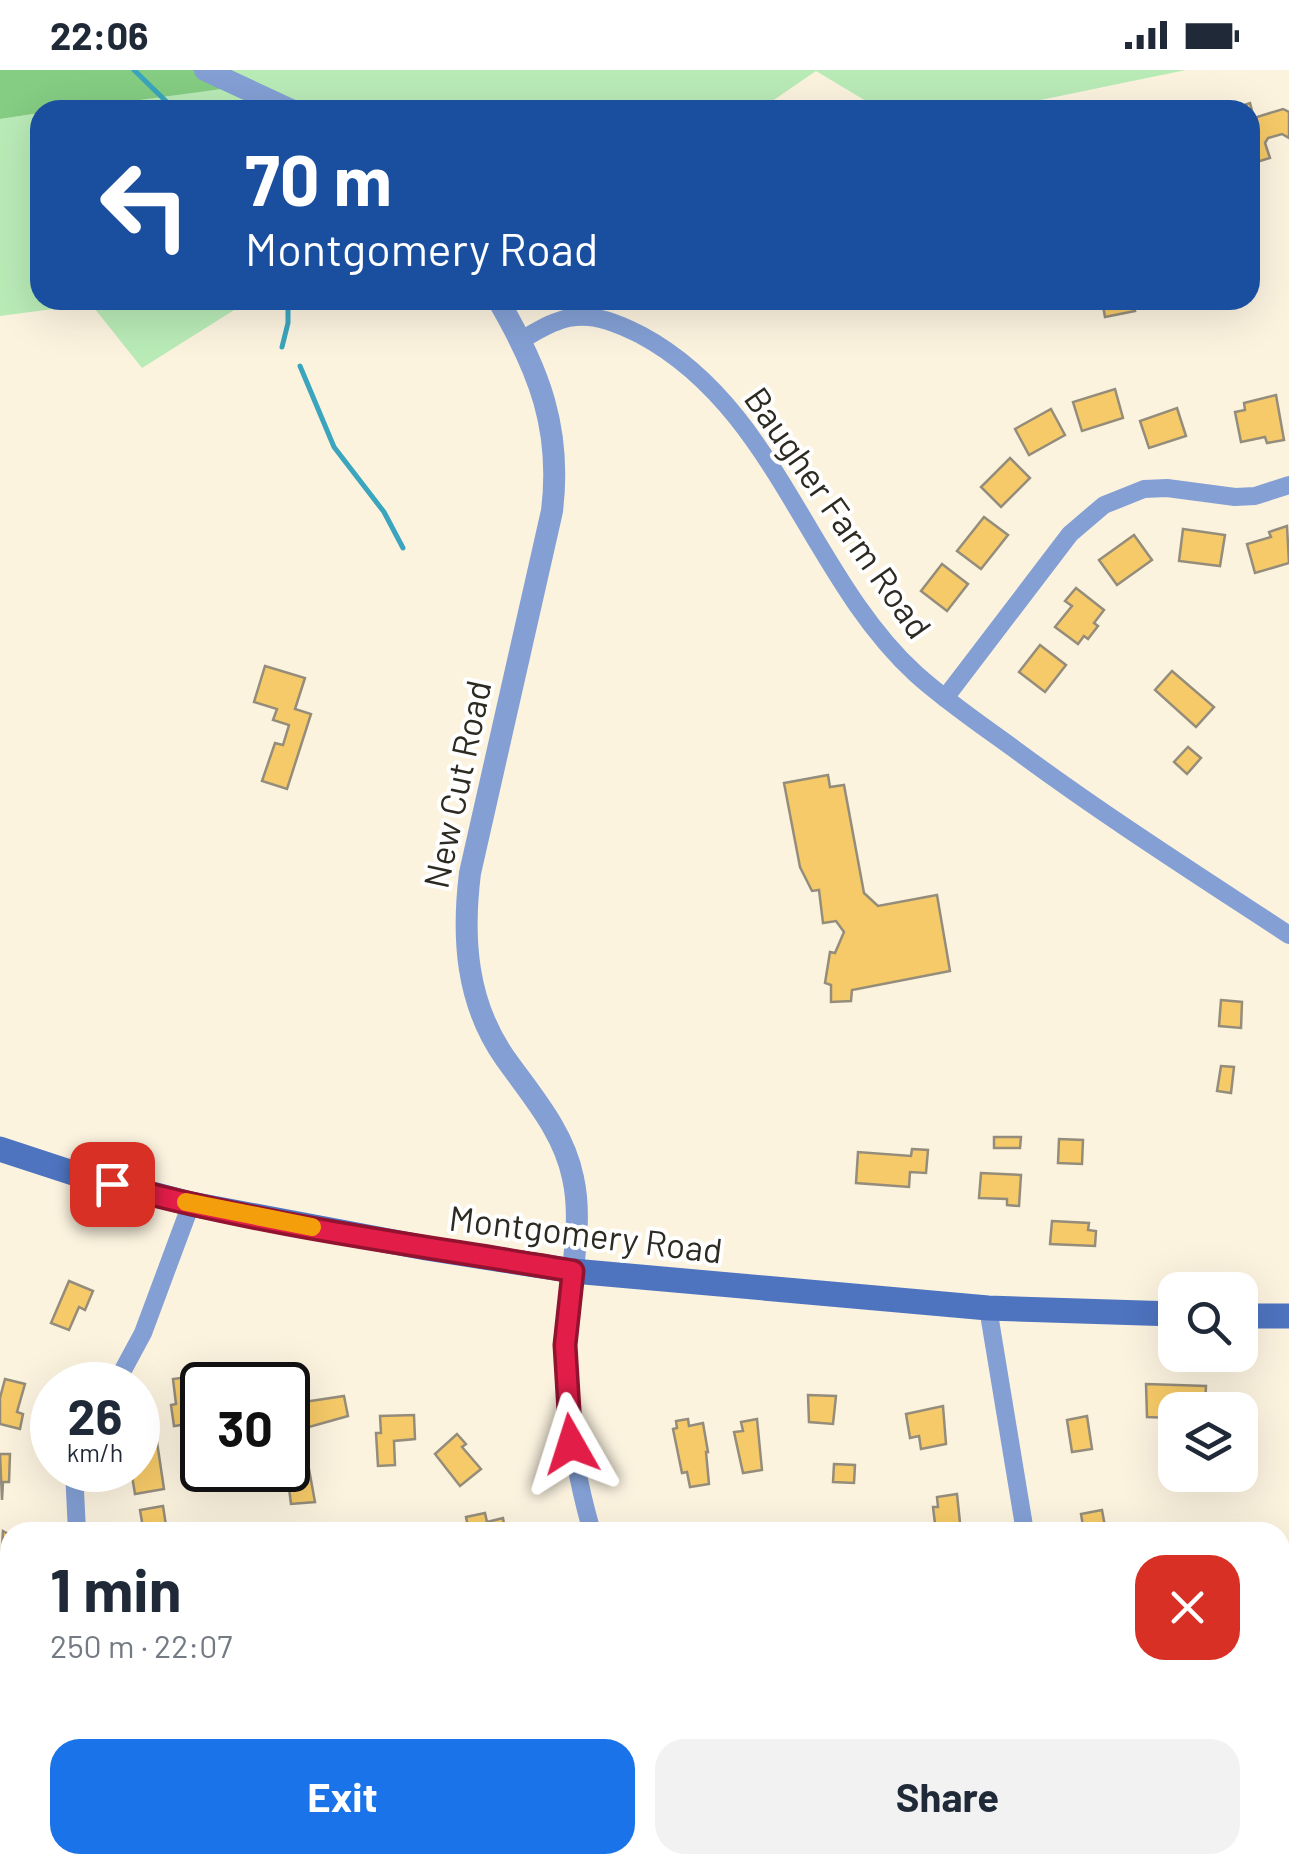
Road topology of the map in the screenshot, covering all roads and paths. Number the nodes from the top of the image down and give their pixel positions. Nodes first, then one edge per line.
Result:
1 (205, 70) edge
2 (270, 100) edge
3 (504, 310) edge
4 (521, 340) junction
5 (1289, 485) edge
6 (945, 698) junction
7 (1289, 935) edge
8 (0, 1150) edge
9 (191, 1204) junction
10 (573, 1271) junction
11 (988, 1308) junction
12 (1158, 1313) edge
13 (1258, 1316) edge
14 (1289, 1316) edge
15 (126, 1362) edge
16 (75, 1492) edge
17 (77, 1522) edge
18 (589, 1522) edge
19 (1023, 1522) edge

1 - 2 street
3 - 4 street, New Cut Road
4 - 6 street, Baugher Farm Road
4 - 10 street, New Cut Road
5 - 6 street
6 - 7 street, Baugher Farm Road
8 - 9 main road, Montgomery Road
9 - 10 main road, Montgomery Road
9 - 15 street
10 - 11 main road, Montgomery Road
10 - 18 street
11 - 12 main road, Montgomery Road
11 - 19 street
13 - 14 main road
16 - 17 street

